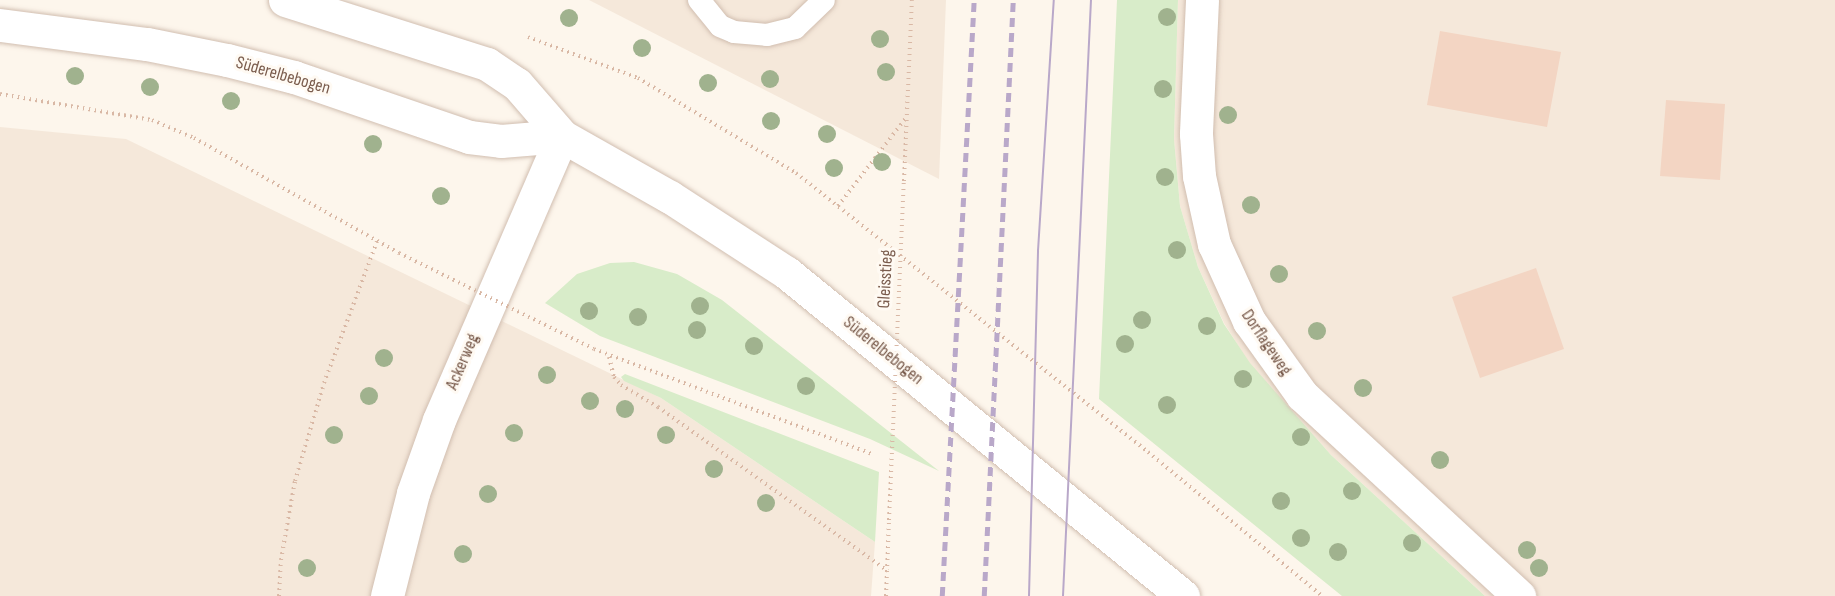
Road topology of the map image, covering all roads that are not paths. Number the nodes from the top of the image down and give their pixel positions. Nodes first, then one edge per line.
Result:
1 (285, 0) edge
2 (699, 0) edge
3 (824, 0) edge
4 (1202, 0) edge
5 (0, 25) edge
6 (562, 135) junction
7 (387, 596) edge
8 (1183, 596) edge
9 (1519, 596) edge

1 - 6 main road, Süderelbebogen
2 - 3 lane
4 - 9 main road, Dorflageweg
5 - 6 main road, Süderelbebogen
6 - 7 main road, Ackerweg
6 - 8 main road, Süderelbebogen

